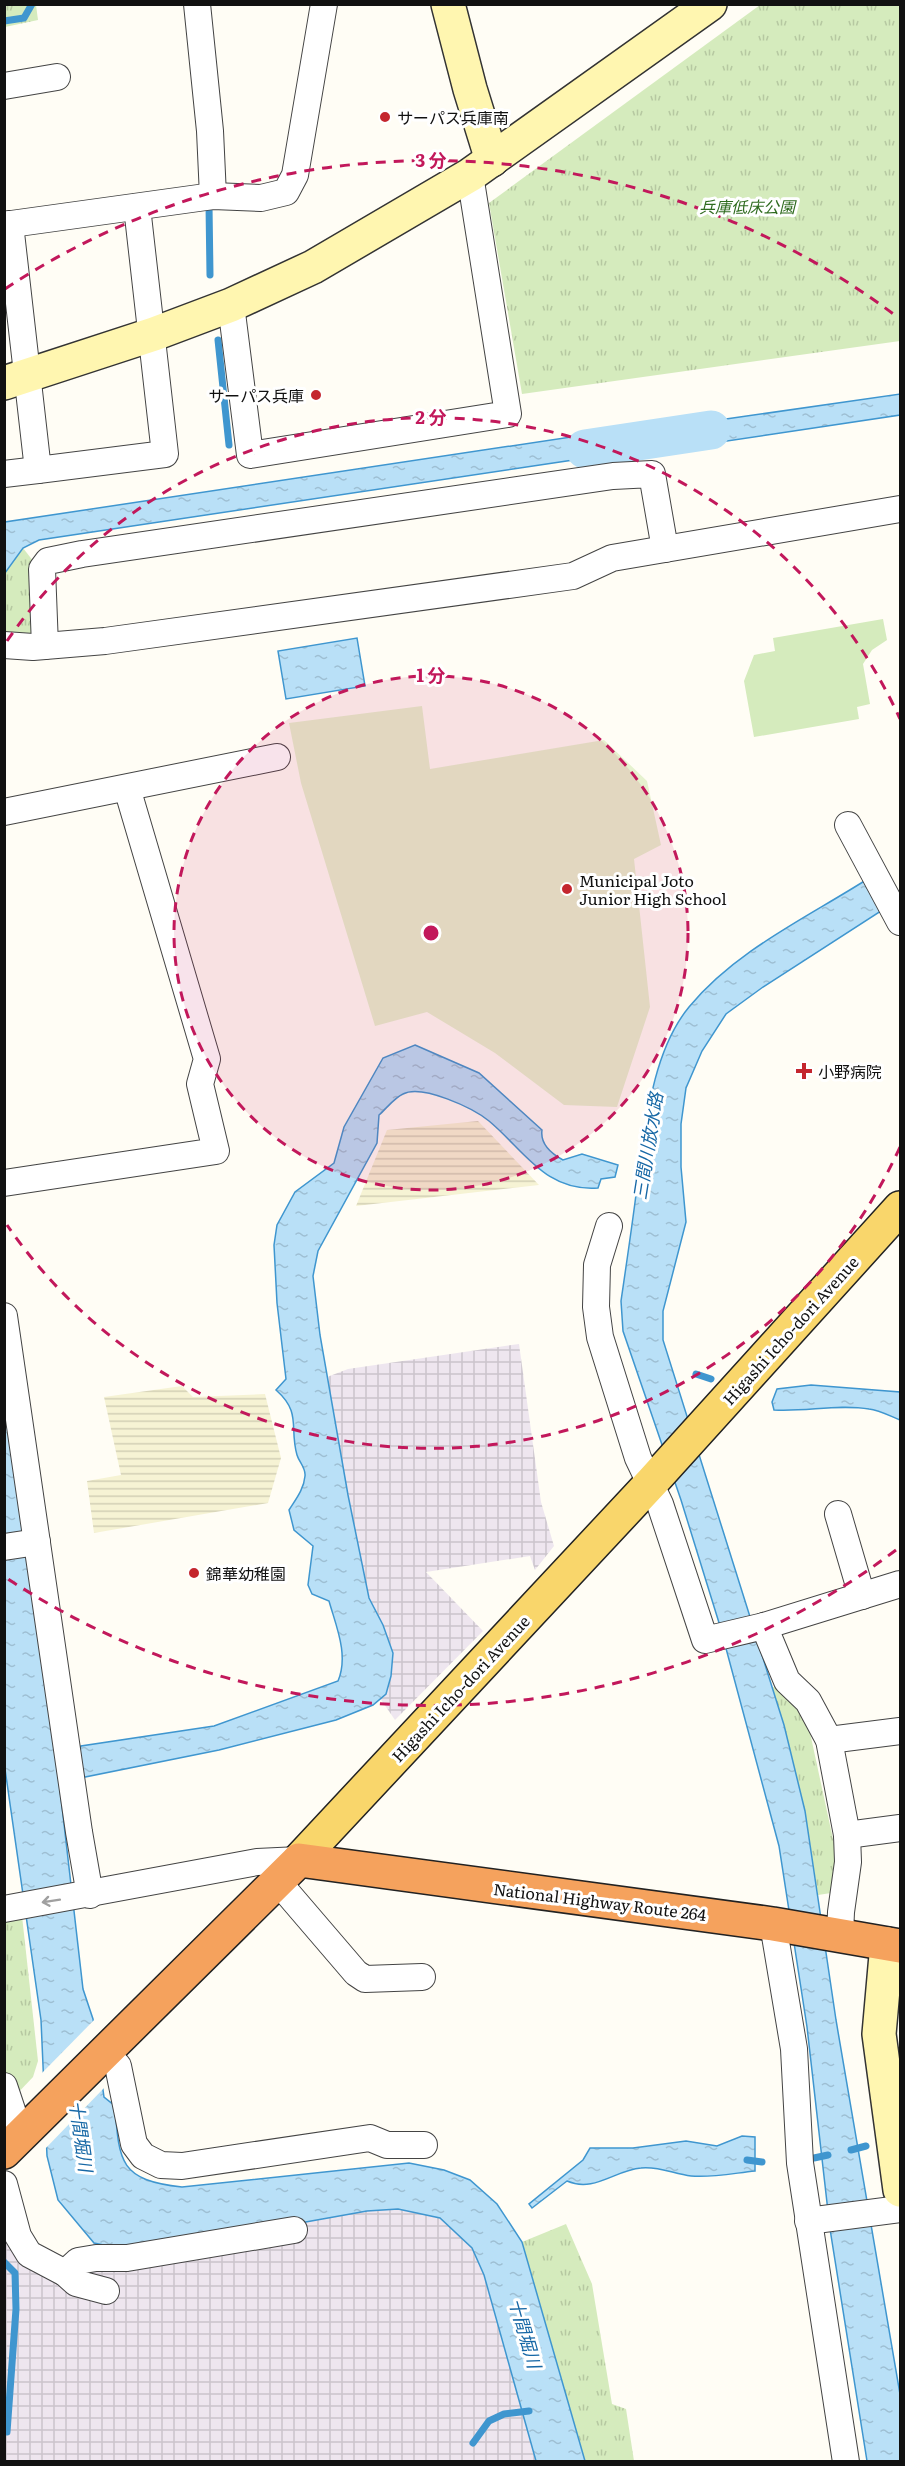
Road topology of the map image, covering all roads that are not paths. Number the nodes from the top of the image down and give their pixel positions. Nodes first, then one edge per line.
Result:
1 (197, 4) edge
2 (324, 4) edge
3 (448, 4) edge
4 (710, 4) edge
5 (57, 77) dead end
6 (4, 86) edge
7 (481, 168) junction
8 (213, 196) junction
9 (137, 207) junction
10 (7, 224) edge
11 (231, 305) junction
12 (154, 334) junction
13 (16, 380) edge
14 (38, 470) junction
15 (4, 474) edge
16 (900, 509) edge
17 (665, 549) junction
18 (4, 645) edge
19 (45, 646) junction
20 (277, 757) dead end
21 (127, 788) junction
22 (4, 812) edge
23 (848, 825) dead end
24 (899, 920) edge
25 (4, 1183) edge
26 (900, 1208) edge
27 (609, 1226) dead end
28 (4, 1316) edge
29 (652, 1482) junction
30 (838, 1514) dead end
31 (37, 1542) junction
32 (4, 1547) edge
33 (900, 1584) edge
34 (862, 1596) junction
35 (764, 1626) junction
36 (900, 1731) edge
37 (829, 1740) junction
38 (900, 1828) edge
39 (847, 1835) junction
40 (288, 1871) junction
41 (85, 1895) junction
42 (14, 1907) edge
43 (773, 1924) junction
44 (840, 1934) junction
45 (894, 1945) edge
46 (422, 1977) dead end
47 (104, 2052) junction
48 (4, 2086) edge
49 (20, 2137) edge
50 (424, 2145) dead end
51 (4, 2184) edge
52 (897, 2203) edge
53 (808, 2221) junction
54 (294, 2230) dead end
55 (65, 2273) junction
56 (106, 2291) dead end
57 (846, 2462) edge

1 - 8 street
2 - 8 street
3 - 7 street
4 - 7 street
5 - 6 street
7 - 11 street
7 - 11 street
8 - 9 street
9 - 10 street
9 - 12 street
10 - 13 street
11 - 12 street
12 - 13 street
12 - 14 street
13 - 14 street
14 - 15 street
16 - 17 street
17 - 19 street
17 - 19 street
18 - 19 street
20 - 21 street
21 - 22 street
21 - 25 street
23 - 24 street
26 - 29 main road, Higashi Icho-dori Avenue
27 - 29 street
28 - 31 street
29 - 35 street
29 - 40 main road, Higashi Icho-dori Avenue
30 - 34 street
31 - 32 street
31 - 41 street
33 - 34 street
34 - 35 street
35 - 37 street
36 - 37 street
37 - 39 street
38 - 39 street
39 - 44 street
40 - 41 street
40 - 43 highway, National Highway Route 264
40 - 46 street
40 - 47 highway, Higashi Icho-dori Avenue
41 -> 42 street
43 - 44 highway, National Highway Route 264
43 - 53 street
44 - 45 highway, National Highway Route 264
45 - 52 street
47 - 49 highway, Higashi Icho-dori Avenue
47 - 50 street
48 - 49 street
51 - 55 street
52 - 53 street
53 - 57 street
54 - 55 street
55 - 56 street

